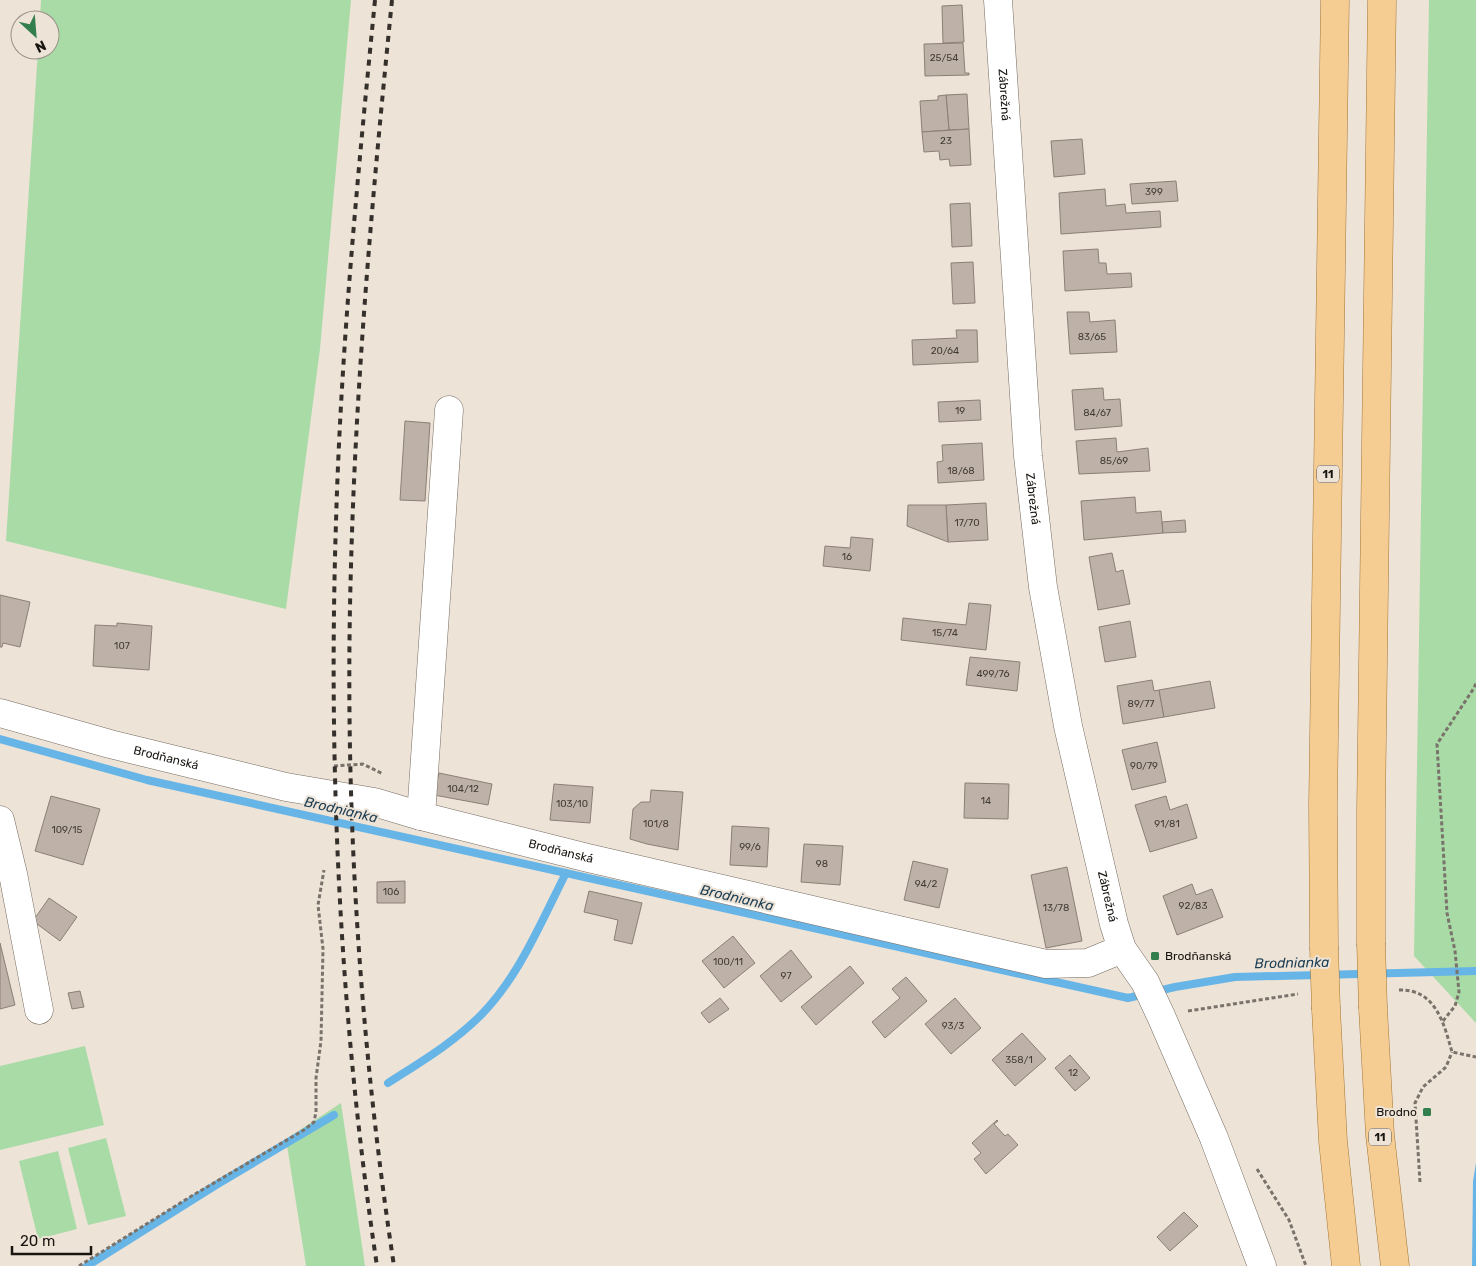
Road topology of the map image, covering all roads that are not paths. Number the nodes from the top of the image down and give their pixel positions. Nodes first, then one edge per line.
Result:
1 (998, 0) edge
2 (1335, 0) edge
3 (1382, 0) edge
4 (449, 410) dead end
5 (0, 713) edge
6 (421, 816) junction
7 (0, 820) edge
8 (1122, 949) junction
9 (39, 1010) dead end
10 (1262, 1266) edge
11 (1346, 1266) edge
12 (1395, 1266) edge

1 - 8 street, Zábrežná
2 - 11 main road, 11, bridge
3 - 12 main road, 11, bridge
4 - 6 street
5 - 6 street, Brodňanská
6 - 8 street, Brodňanská
7 - 9 street
8 - 10 street, Zábrežná

